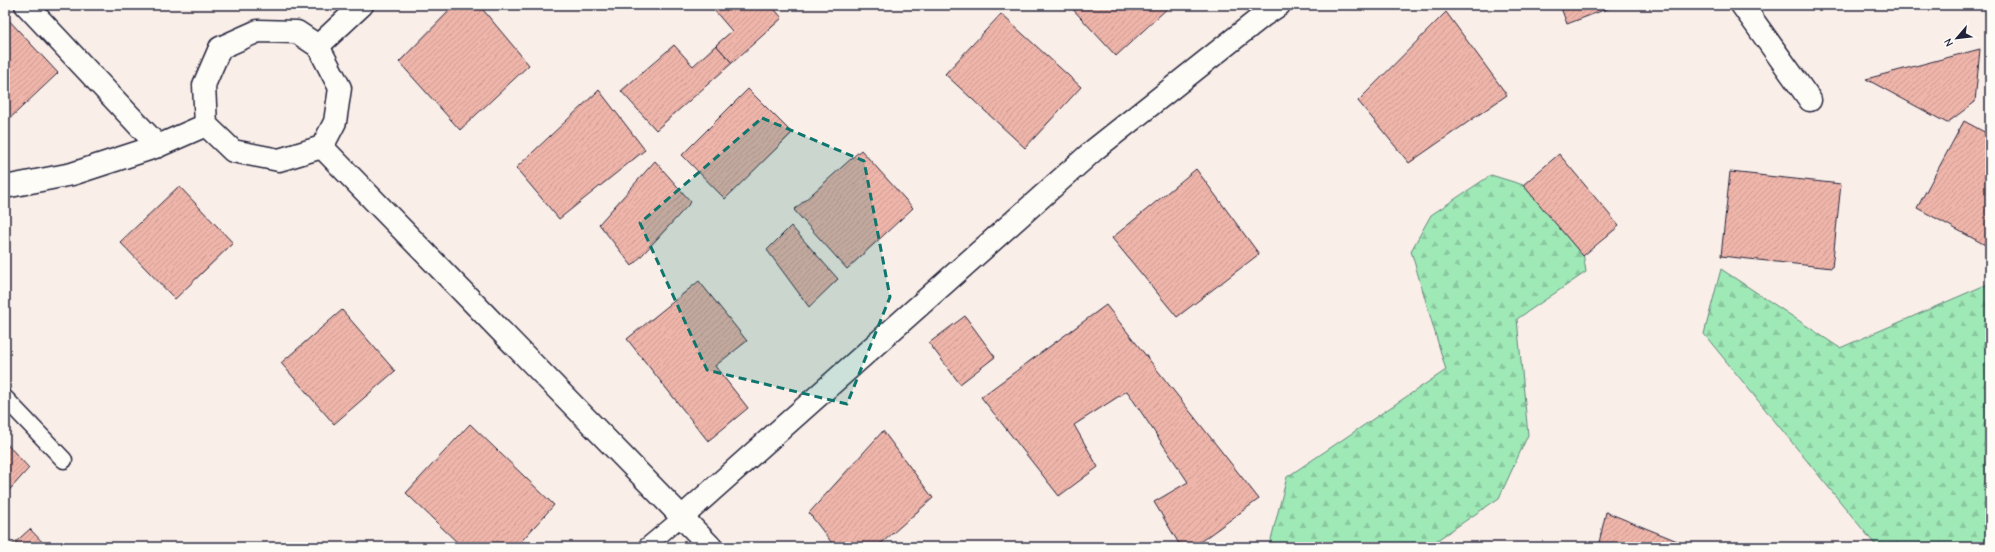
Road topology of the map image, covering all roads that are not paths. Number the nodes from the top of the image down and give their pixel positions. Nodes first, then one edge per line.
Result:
1 (26, 5) edge
2 (362, 5) edge
3 (1742, 5) edge
4 (1266, 8) edge
5 (318, 46) junction
6 (1810, 100) dead end
7 (206, 125) junction
8 (158, 146) junction
9 (322, 147) junction
10 (5, 187) edge
11 (5, 398) edge
12 (64, 460) dead end
13 (682, 517) junction
14 (646, 547) edge
15 (711, 547) edge

1 - 8 street
2 - 5 street
3 - 6 street
4 - 13 street
5 - 7 street
5 - 9 street
7 - 8 street
7 - 9 street
8 - 10 street
9 - 13 street
11 - 12 lane
13 - 14 lane
13 - 15 street

